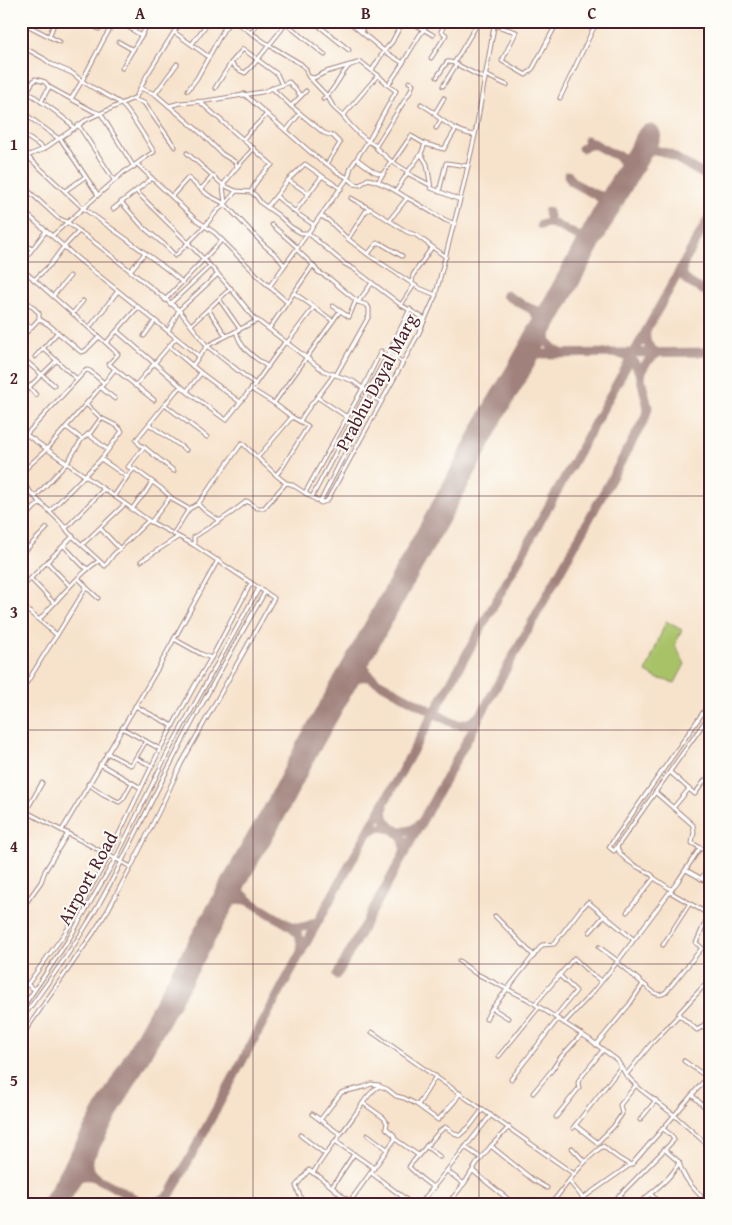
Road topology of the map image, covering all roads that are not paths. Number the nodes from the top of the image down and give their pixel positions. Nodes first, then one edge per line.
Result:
1 (55, 21) edge
2 (85, 21) edge
3 (115, 21) edge
4 (150, 21) edge
5 (164, 21) edge
6 (181, 21) edge
7 (210, 21) edge
8 (233, 21) edge
9 (259, 21) edge
10 (283, 21) edge
11 (313, 21) edge
12 (348, 21) edge
13 (368, 21) edge
14 (403, 21) edge
15 (410, 21) edge
16 (419, 21) edge
17 (448, 21) edge
18 (479, 21) edge
19 (597, 21) edge
20 (21, 22) edge
21 (494, 22) edge
22 (556, 22) edge
23 (216, 24) dead end
24 (126, 26) dead end
25 (416, 26) junction
26 (177, 28) junction
27 (99, 29) dead end
28 (424, 29) junction
29 (360, 31) junction
30 (174, 32) junction
31 (251, 33) junction
32 (433, 35) dead end
33 (49, 36) junction
34 (142, 36) junction
35 (60, 42) dead end
36 (119, 42) dead end
37 (192, 44) junction
38 (269, 45) junction
39 (21, 46) edge
40 (133, 50) junction
41 (349, 50) dead end
42 (384, 51) junction
43 (325, 55) dead end
44 (209, 57) junction
45 (431, 58) dead end
46 (258, 60) junction
47 (404, 63) junction
48 (177, 64) dead end
49 (231, 64) junction
50 (455, 64) junction
51 (350, 65) junction
52 (122, 68) dead end
53 (372, 70) junction
54 (378, 75) junction
55 (309, 77) junction
56 (437, 77) dead end
57 (485, 77) junction
58 (82, 81) junction
59 (409, 82) dead end
60 (282, 85) junction
61 (388, 85) junction
62 (507, 85) dead end
63 (443, 86) dead end
64 (21, 87) edge
65 (49, 87) junction
66 (140, 88) junction
67 (215, 88) dead end
68 (272, 88) junction
69 (188, 90) dead end
70 (27, 91) junction
71 (306, 91) dead end
72 (156, 94) junction
73 (244, 94) junction
74 (301, 96) junction
75 (325, 98) junction
76 (444, 98) dead end
77 (560, 98) dead end
78 (71, 99) junction
79 (132, 99) junction
80 (41, 102) junction
81 (200, 102) junction
82 (122, 104) junction
83 (421, 104) dead end
84 (169, 106) junction
85 (291, 106) junction
86 (21, 111) edge
87 (300, 112) junction
88 (435, 113) junction
89 (101, 114) junction
90 (267, 114) junction
91 (343, 116) junction
92 (441, 120) junction
93 (78, 126) junction
94 (436, 128) dead end
95 (74, 129) junction
96 (456, 129) junction
97 (286, 131) junction
98 (21, 133) edge
99 (475, 135) junction
100 (59, 138) junction
101 (243, 139) junction
102 (368, 142) junction
103 (425, 144) junction
104 (376, 146) junction
105 (175, 147) dead end
106 (254, 148) junction
107 (44, 149) junction
108 (444, 149) junction
109 (449, 150) dead end
110 (187, 153) dead end
111 (421, 154) junction
112 (21, 156) edge
113 (27, 156) junction
114 (357, 159) junction
115 (392, 162) junction
116 (137, 164) junction
117 (327, 164) junction
118 (468, 166) junction
119 (134, 167) junction
120 (237, 167) junction
121 (407, 173) junction
122 (382, 175) junction
123 (212, 176) junction
124 (322, 176) junction
125 (85, 177) junction
126 (152, 178) junction
127 (348, 178) junction
128 (114, 180) junction
129 (288, 180) junction
130 (378, 182) junction
131 (21, 184) edge
132 (223, 185) junction
133 (431, 188) junction
134 (201, 189) junction
135 (341, 189) junction
136 (65, 191) junction
137 (136, 191) junction
138 (236, 191) junction
139 (396, 191) junction
140 (251, 192) junction
141 (438, 192) junction
142 (309, 194) junction
143 (98, 195) junction
144 (172, 196) junction
145 (276, 196) junction
146 (351, 198) dead end
147 (407, 198) junction
148 (460, 200) junction
149 (121, 202) junction
150 (225, 204) junction
151 (267, 207) junction
152 (83, 208) junction
153 (21, 209) edge
154 (112, 209) dead end
155 (371, 209) junction
156 (295, 212) junction
157 (26, 214) junction
158 (321, 216) junction
159 (21, 219) edge
160 (390, 221) junction
161 (67, 222) junction
162 (455, 224) junction
163 (272, 225) dead end
164 (314, 225) junction
165 (205, 226) junction
166 (46, 231) junction
167 (79, 231) junction
168 (308, 233) junction
169 (52, 236) junction
170 (348, 239) junction
171 (222, 240) junction
172 (21, 243) edge
173 (188, 243) junction
174 (64, 246) junction
175 (432, 247) junction
176 (32, 249) junction
177 (297, 249) junction
178 (145, 253) junction
179 (368, 254) junction
180 (402, 256) dead end
181 (446, 257) junction
182 (205, 259) junction
183 (21, 264) edge
184 (284, 265) junction
185 (313, 265) junction
186 (210, 266) junction
187 (21, 268) edge
188 (130, 271) junction
189 (218, 274) junction
190 (70, 276) dead end
191 (34, 280) junction
192 (182, 282) junction
193 (372, 283) junction
194 (413, 284) junction
195 (269, 287) junction
196 (231, 288) junction
197 (118, 291) junction
198 (294, 293) junction
199 (436, 295) junction
200 (21, 296) edge
201 (53, 296) junction
202 (219, 299) junction
203 (165, 300) junction
204 (83, 301) dead end
205 (357, 301) junction
206 (287, 302) junction
207 (170, 304) junction
208 (402, 305) junction
209 (334, 306) dead end
210 (138, 307) junction
211 (314, 307) junction
212 (208, 309) junction
213 (410, 309) junction
214 (178, 310) junction
215 (340, 311) junction
216 (73, 314) junction
217 (39, 319) junction
218 (425, 319) junction
219 (21, 320) edge
220 (156, 321) junction
221 (256, 321) junction
222 (333, 321) junction
223 (191, 325) junction
224 (31, 328) junction
225 (89, 328) junction
226 (240, 329) junction
227 (269, 329) junction
228 (168, 331) junction
229 (236, 331) junction
230 (58, 332) junction
231 (117, 332) junction
232 (22, 335) edge
233 (144, 336) dead end
234 (226, 336) junction
235 (99, 337) junction
236 (176, 338) junction
237 (286, 342) junction
238 (106, 343) junction
239 (169, 346) junction
240 (206, 346) junction
241 (44, 348) junction
242 (381, 351) dead end
243 (388, 354) junction
244 (199, 356) junction
245 (21, 357) edge
246 (35, 357) dead end
247 (306, 358) junction
248 (57, 360) junction
249 (402, 362) junction
250 (154, 363) junction
251 (192, 366) junction
252 (268, 367) junction
253 (115, 369) junction
254 (201, 373) junction
255 (335, 375) junction
256 (41, 376) junction
257 (77, 379) junction
258 (104, 383) junction
259 (255, 384) junction
260 (54, 385) dead end
261 (135, 386) junction
262 (21, 387) edge
263 (29, 387) junction
264 (100, 387) junction
265 (181, 387) junction
266 (363, 388) junction
267 (251, 389) junction
268 (26, 391) junction
269 (187, 391) junction
270 (368, 392) junction
271 (36, 394) dead end
272 (21, 395) edge
273 (317, 397) junction
274 (374, 397) junction
275 (115, 399) dead end
276 (154, 400) dead end
277 (240, 402) junction
278 (381, 402) junction
279 (274, 403) junction
280 (86, 404) junction
281 (165, 405) junction
282 (292, 417) junction
283 (347, 417) junction
284 (101, 418) junction
285 (300, 421) junction
286 (150, 425) junction
287 (66, 427) junction
288 (21, 431) edge
289 (88, 434) junction
290 (27, 435) junction
291 (207, 437) dead end
292 (82, 439) junction
293 (21, 440) edge
294 (144, 447) junction
295 (47, 449) junction
296 (108, 450) junction
297 (186, 450) dead end
298 (258, 457) junction
299 (102, 459) junction
300 (67, 463) junction
301 (135, 469) junction
302 (22, 471) edge
303 (174, 471) dead end
304 (276, 475) junction
305 (85, 476) junction
306 (127, 477) junction
307 (21, 482) edge
308 (152, 482) junction
309 (286, 483) junction
310 (104, 489) junction
311 (29, 490) junction
312 (305, 492) junction
313 (35, 496) junction
314 (114, 496) junction
315 (170, 497) junction
316 (312, 497) junction
317 (21, 498) edge
318 (320, 502) junction
319 (40, 503) junction
320 (125, 504) junction
321 (198, 504) junction
322 (190, 509) junction
323 (132, 510) junction
324 (50, 511) junction
325 (220, 521) junction
326 (21, 522) edge
327 (149, 522) junction
328 (47, 528) dead end
329 (66, 528) junction
330 (100, 528) junction
331 (173, 534) junction
332 (73, 536) junction
333 (178, 537) junction
334 (83, 544) junction
335 (194, 545) junction
336 (64, 546) junction
337 (120, 549) junction
338 (21, 555) edge
339 (218, 560) junction
340 (99, 561) junction
341 (141, 561) dead end
342 (47, 562) junction
343 (88, 569) junction
344 (78, 578) junction
345 (31, 579) junction
346 (251, 583) junction
347 (70, 586) junction
348 (86, 586) junction
349 (21, 588) edge
350 (259, 588) junction
351 (265, 592) junction
352 (98, 598) dead end
353 (54, 603) junction
354 (21, 606) edge
355 (38, 620) junction
356 (57, 635) junction
357 (174, 639) junction
358 (212, 658) junction
359 (23, 685) edge
360 (21, 691) edge
361 (711, 701) edge
362 (135, 706) junction
363 (711, 713) edge
364 (173, 726) junction
365 (122, 728) junction
366 (146, 741) junction
367 (160, 749) junction
368 (107, 753) junction
369 (136, 758) junction
370 (100, 764) junction
371 (152, 766) junction
372 (670, 772) junction
373 (705, 780) dead end
374 (42, 783) dead end
375 (132, 783) junction
376 (88, 784) junction
377 (141, 788) junction
378 (689, 789) junction
379 (655, 792) junction
380 (673, 808) junction
381 (21, 809) edge
382 (26, 811) junction
383 (62, 830) junction
384 (68, 833) junction
385 (617, 846) junction
386 (700, 848) junction
387 (109, 854) junction
388 (711, 854) edge
389 (116, 858) junction
390 (122, 861) junction
391 (711, 863) edge
392 (131, 867) junction
393 (686, 870) junction
394 (654, 878) junction
395 (701, 879) junction
396 (711, 884) edge
397 (671, 891) junction
398 (690, 903) junction
399 (21, 910) edge
400 (627, 912) dead end
401 (710, 915) edge
402 (495, 916) dead end
403 (604, 916) junction
404 (590, 932) dead end
405 (634, 940) junction
406 (663, 945) dead end
407 (600, 947) dead end
408 (534, 956) junction
409 (459, 961) dead end
410 (618, 961) junction
411 (559, 975) junction
412 (711, 978) edge
413 (21, 980) edge
414 (601, 981) junction
415 (27, 984) junction
416 (643, 984) junction
417 (35, 989) junction
418 (508, 989) junction
419 (535, 1004) junction
420 (539, 1006) junction
421 (22, 1008) edge
422 (492, 1008) junction
423 (679, 1015) junction
424 (711, 1016) edge
425 (508, 1018) dead end
426 (556, 1018) junction
427 (486, 1019) dead end
428 (21, 1020) edge
429 (564, 1023) junction
430 (702, 1027) junction
431 (372, 1032) dead end
432 (711, 1033) edge
433 (582, 1034) junction
434 (21, 1038) edge
435 (596, 1045) junction
436 (603, 1050) junction
437 (499, 1056) dead end
438 (684, 1061) dead end
439 (621, 1067) junction
440 (711, 1073) edge
441 (626, 1074) junction
442 (436, 1076) junction
443 (707, 1077) junction
444 (511, 1079) dead end
445 (636, 1085) junction
446 (379, 1086) junction
447 (460, 1093) junction
448 (533, 1093) dead end
449 (692, 1095) junction
450 (656, 1100) junction
451 (363, 1103) junction
452 (418, 1105) junction
453 (483, 1108) junction
454 (711, 1113) edge
455 (312, 1114) dead end
456 (491, 1114) junction
457 (674, 1115) junction
458 (556, 1117) dead end
459 (320, 1120) junction
460 (640, 1120) dead end
461 (509, 1127) junction
462 (662, 1128) junction
463 (340, 1134) junction
464 (368, 1135) dead end
465 (300, 1136) dead end
466 (395, 1139) junction
467 (335, 1141) junction
468 (597, 1142) junction
469 (426, 1146) junction
470 (465, 1146) junction
471 (491, 1146) junction
472 (603, 1146) junction
473 (572, 1148) dead end
474 (711, 1148) edge
475 (664, 1149) junction
476 (387, 1150) junction
477 (326, 1154) junction
478 (354, 1154) junction
479 (418, 1155) junction
480 (440, 1157) dead end
481 (481, 1158) junction
482 (585, 1162) junction
483 (679, 1162) junction
484 (630, 1165) junction
485 (374, 1168) junction
486 (447, 1171) junction
487 (472, 1171) junction
488 (370, 1172) junction
489 (313, 1174) junction
490 (574, 1174) junction
491 (569, 1180) junction
492 (464, 1184) junction
493 (332, 1187) junction
494 (434, 1188) junction
495 (548, 1188) dead end
496 (711, 1192) edge
497 (650, 1194) junction
498 (620, 1195) junction
499 (701, 1196) dead end
500 (452, 1198) junction
501 (583, 1198) junction
502 (711, 1198) edge
503 (350, 1201) edge
504 (303, 1204) edge
505 (358, 1204) edge
506 (412, 1204) edge
507 (420, 1204) edge
508 (448, 1204) edge
509 (460, 1204) edge
510 (514, 1204) edge
511 (551, 1204) edge
512 (590, 1204) edge
513 (611, 1204) edge
514 (630, 1204) edge
515 (640, 1204) edge
516 (662, 1204) edge

1 - 33 street
2 - 27 street
3 - 58 street
4 - 34 street
5 - 26 street
6 - 26 street
7 - 23 street
7 - 37 street
8 - 31 street
8 - 44 street
9 - 31 street
10 - 38 street
10 - 43 street
11 - 41 street
12 - 29 street
13 - 29 street
14 - 42 street
15 - 25 street
16 - 25 street
17 - 45 street
18 - 50 street
19 - 77 street
20 - 33 street
21 - 22 street
21 - 57 street, Prabhu Dayal Marg
24 - 34 street
25 - 28 street
26 - 30 street
28 - 32 street
28 - 47 street
29 - 42 street
30 - 37 street
30 - 66 street
31 - 38 street
33 - 35 street
34 - 40 street
36 - 40 street
37 - 44 street
38 - 46 street
38 - 55 street
39 - 58 street
40 - 52 street
42 - 47 street
42 - 53 street
44 - 69 street
46 - 49 street
46 - 49 street
46 - 60 street
47 - 61 street
48 - 72 street
49 - 67 street
50 - 56 street
50 - 57 street
50 - 63 street
51 - 53 street
51 - 55 street
51 - 75 street
53 - 54 street
54 - 61 street
54 - 91 street
55 - 75 street
57 - 62 street
57 - 99 street, Prabhu Dayal Marg
58 - 78 street
58 - 82 street
59 - 104 street
60 - 68 street
60 - 74 street
61 - 102 street
64 - 70 street
65 - 70 street
65 - 78 street
65 - 80 street
66 - 72 street
66 - 79 street
68 - 73 street
68 - 85 street
70 - 80 street
71 - 74 street
72 - 84 street
73 - 81 street
73 - 90 street
74 - 85 street
75 - 91 street
76 - 88 street
78 - 89 street
79 - 82 street
79 - 105 street
80 - 95 street
81 - 84 street
81 - 101 street
82 - 89 street
82 - 116 street
83 - 88 street
84 - 120 street
85 - 87 street
86 - 100 street
87 - 97 street
87 - 117 street
88 - 92 street
89 - 93 street
89 - 119 street
90 - 97 street
90 - 101 street
91 - 102 street
92 - 94 street
92 - 96 street
93 - 95 street
93 - 128 street
95 - 100 street
96 - 99 street
96 - 108 street
97 - 117 street
98 - 107 street
99 - 118 street, Prabhu Dayal Marg
100 - 107 street
100 - 125 street
101 - 106 street
102 - 104 street
102 - 114 street
103 - 108 street
103 - 111 street
103 - 115 street
104 - 115 street
106 - 120 street
106 - 140 street
107 - 113 street
108 - 109 street
110 - 123 street
111 - 121 street
111 - 133 street
112 - 113 street
113 - 136 street
114 - 122 street
114 - 127 street
115 - 121 street
115 - 122 street
116 - 119 street
116 - 126 street
117 - 127 street
118 - 141 street
118 - 148 street, Prabhu Dayal Marg
119 - 128 street
120 - 132 street
121 - 133 street
121 - 139 street
122 - 130 street
123 - 132 street
123 - 134 street
124 - 129 street
124 - 135 street
124 - 142 street
125 - 136 street
125 - 143 street
126 - 137 street
126 - 144 street
127 - 130 street
127 - 135 street
128 - 143 street
129 - 142 street
129 - 145 street
130 - 139 street
131 - 161 street
132 - 138 street
132 - 150 street
133 - 141 street
134 - 144 street
134 - 150 street
135 - 158 street
136 - 152 street
137 - 149 street
137 - 173 street
138 - 140 street
138 - 150 street
139 - 147 street
140 - 151 street
141 - 148 street
142 - 156 street
143 - 152 street
144 - 165 street
145 - 151 street
145 - 156 street
146 - 155 street
147 - 160 street
147 - 162 street
148 - 162 street, Prabhu Dayal Marg
149 - 154 street
149 - 173 street
150 - 165 street
150 - 184 street
151 - 168 street
152 - 161 street
152 - 178 street
153 - 157 street
155 - 160 street
155 - 170 street
156 - 164 street
157 - 159 street
157 - 166 street
158 - 164 street
158 - 170 street
160 - 175 street
161 - 167 street
161 - 169 street
162 - 181 street, Prabhu Dayal Marg
163 - 177 street
164 - 168 street
165 - 171 street
165 - 173 street
166 - 169 street
166 - 176 street
167 - 174 street
167 - 188 street
168 - 177 street
168 - 193 street
169 - 174 street
170 - 179 street
171 - 182 street
171 - 195 street
172 - 176 street
173 - 182 street
174 - 191 street
174 - 197 street
175 - 181 street
175 - 194 street
176 - 183 street
177 - 184 street
177 - 185 street
178 - 188 street
178 - 192 street
179 - 180 street
179 - 194 street
181 - 199 street, Prabhu Dayal Marg
182 - 186 street
182 - 192 street
184 - 195 street
185 - 198 street
185 - 205 street
186 - 189 street
186 - 207 street
187 - 191 street
188 - 203 street
189 - 196 street
189 - 214 street
190 - 201 street
191 - 201 street
192 - 203 street
193 - 205 street
193 - 208 street
194 - 199 street
194 - 208 street
195 - 206 street
196 - 202 street
196 - 221 street
197 - 210 street
197 - 225 street
198 - 206 street
198 - 211 street
199 - 218 street, Prabhu Dayal Marg
200 - 217 street
201 - 216 street
202 - 212 street
202 - 226 street
203 - 207 street
204 - 216 street
205 - 215 street
205 - 255 street
206 - 227 street
207 - 214 street
208 - 213 street
209 - 215 street
210 - 220 street
210 - 231 street
211 - 222 street
211 - 237 street
212 - 223 street
212 - 234 street
213 - 218 street
213 - 243 street
214 - 223 street
214 - 228 street
215 - 222 street
216 - 225 street
217 - 224 street
217 - 230 street
218 - 249 street, Prabhu Dayal Marg
219 - 224 street
220 - 228 street
220 - 233 street
221 - 226 street
221 - 227 street
222 - 247 street
223 - 240 street
224 - 232 street
225 - 235 street
226 - 229 street
227 - 237 street
228 - 236 street
229 - 234 street
229 - 252 street
230 - 235 street
230 - 241 street
231 - 238 street
231 - 250 street
234 - 240 street
235 - 238 street
236 - 239 street
236 - 244 street
237 - 247 street
237 - 252 street
238 - 253 street
239 - 250 street
239 - 251 street
240 - 244 street
240 - 259 street
241 - 246 street
241 - 248 street
242 - 266 street
243 - 249 street
243 - 270 street
243 - 274 street
244 - 251 street
245 - 256 street
247 - 255 street
247 - 279 street
248 - 256 street
248 - 257 street
249 - 278 street, Prabhu Dayal Marg
250 - 261 street
250 - 265 street
251 - 254 street
252 - 259 street
253 - 258 street
253 - 261 street
254 - 269 street
254 - 277 street
255 - 266 street
255 - 273 street
256 - 260 street
256 - 263 street
257 - 258 street
257 - 290 street
258 - 264 street
259 - 267 street
261 - 276 street
262 - 268 street
263 - 268 street
263 - 271 street
264 - 275 street
264 - 280 street
265 - 269 street
265 - 281 street
266 - 270 street
266 - 283 street
267 - 277 street
267 - 279 street
268 - 272 street
269 - 277 street
270 - 274 street
270 - 316 street
273 - 283 street
273 - 285 street
274 - 278 street
274 - 318 street
278 - 318 street, Prabhu Dayal Marg
279 - 282 street
280 - 284 street
280 - 287 street
281 - 286 street
281 - 291 street
282 - 285 street
282 - 298 street
283 - 312 street
284 - 289 street
284 - 296 street
285 - 304 street
286 - 294 street
286 - 297 street
287 - 292 street
287 - 295 street
288 - 290 street
289 - 292 street
289 - 296 street
290 - 293 street
290 - 295 street
292 - 300 street
294 - 301 street
294 - 303 street
295 - 300 street
295 - 302 street
296 - 299 street
298 - 304 street
298 - 321 street
299 - 305 street
299 - 306 street
300 - 305 street
300 - 313 street
301 - 306 street
301 - 308 street
304 - 309 street
305 - 310 street
305 - 324 street
306 - 314 street
307 - 311 street
308 - 315 street
308 - 323 street
309 - 312 street
309 - 325 street
310 - 314 street
310 - 329 street
311 - 313 street
311 - 317 street
312 - 316 street
313 - 319 street
314 - 320 street
315 - 322 street
315 - 327 street
316 - 318 street
319 - 324 street
319 - 326 street
320 - 323 street
320 - 330 street
321 - 322 street
321 - 325 street
322 - 331 street
323 - 327 street
324 - 329 street
325 - 335 street
327 - 331 street
327 - 337 street
328 - 338 street
329 - 332 street
330 - 334 street
330 - 337 street
331 - 333 street
332 - 334 street
332 - 336 street
333 - 335 street
333 - 341 street
334 - 340 street
335 - 339 street
336 - 342 street
336 - 343 street
337 - 340 street
339 - 346 street
339 - 357 street
340 - 343 street
342 - 345 street
342 - 347 street
343 - 344 street
344 - 347 street
344 - 348 street
345 - 349 street
345 - 353 street
346 - 350 street
346 - 358 street
347 - 353 street
348 - 352 street
348 - 356 street
350 - 351 street
350 - 389 street, Airport Road
351 - 390 street, Airport Road
351 - 392 street
353 - 355 street
354 - 355 street
355 - 356 street
356 - 359 street
357 - 358 street
357 - 362 street
358 - 364 street
359 - 360 street
361 - 385 street
362 - 364 street
362 - 365 street
363 - 372 street
364 - 367 street
365 - 366 street
365 - 368 street
366 - 367 street
366 - 369 street
367 - 371 street
368 - 369 street
368 - 370 street
369 - 371 street
370 - 375 street
370 - 376 street
371 - 377 street
372 - 378 street
372 - 379 street
373 - 378 street
374 - 382 street
375 - 376 street
375 - 377 street
376 - 383 street
377 - 387 street
378 - 380 street
379 - 380 street
379 - 385 street
380 - 386 street
381 - 382 street
382 - 383 street
383 - 384 street
384 - 387 street
384 - 399 street
385 - 394 street
386 - 388 street
386 - 393 street
387 - 389 street
387 - 415 street
389 - 390 street
389 - 417 street, Airport Road
390 - 392 street
390 - 428 street, Airport Road
391 - 395 street
392 - 434 street
393 - 395 street
393 - 397 street
394 - 397 street
394 - 400 street
395 - 396 street
397 - 398 street
397 - 405 street
398 - 401 street
398 - 406 street
401 - 416 street
402 - 408 street
403 - 404 street
403 - 405 street
403 - 408 street
405 - 410 street
407 - 410 street
408 - 418 street
409 - 418 street
410 - 414 street
410 - 416 street
411 - 414 street
411 - 419 street
411 - 426 street
412 - 423 street
413 - 415 street
414 - 429 street
415 - 417 street
416 - 435 street
417 - 421 street, Airport Road
418 - 419 street
418 - 422 street
419 - 420 street
420 - 426 street
420 - 437 street
422 - 425 street
422 - 427 street
423 - 430 street
423 - 441 street
424 - 430 street
426 - 429 street
426 - 444 street
429 - 433 street
430 - 432 street
431 - 442 street
433 - 435 street
433 - 448 street
435 - 436 street
436 - 439 street
436 - 458 street
438 - 443 street
439 - 441 street
439 - 468 street
440 - 443 street
441 - 445 street
442 - 447 street
442 - 452 street
443 - 449 street
445 - 450 street
445 - 468 street
446 - 451 street
446 - 452 street
446 - 459 street
447 - 452 street
447 - 453 street
449 - 454 street
449 - 457 street
450 - 457 street
450 - 460 street
451 - 463 street
451 - 466 street
453 - 456 street
453 - 469 street
455 - 459 street
456 - 461 street
456 - 470 street
457 - 462 street
457 - 474 street
459 - 463 street
461 - 471 street
461 - 490 street
462 - 475 street
462 - 484 street
463 - 467 street
464 - 476 street
465 - 477 street
466 - 476 street
466 - 479 street
467 - 477 street
467 - 478 street
468 - 472 street
469 - 479 street
469 - 480 street
470 - 481 street
470 - 486 street
471 - 481 street
471 - 495 street
472 - 482 street
472 - 484 street
473 - 482 street
475 - 483 street
475 - 498 street
476 - 485 street
477 - 489 street
478 - 485 street
478 - 493 street
479 - 494 street
481 - 487 street
482 - 490 street
483 - 497 street
483 - 499 street
484 - 501 street
485 - 488 street
486 - 492 street
486 - 494 street
487 - 492 street
487 - 510 street
488 - 503 street
488 - 506 street
489 - 493 street
489 - 504 street
490 - 491 street
491 - 501 street
491 - 511 street
492 - 500 street
493 - 503 street
494 - 507 street
496 - 502 street
497 - 515 street
497 - 516 street
498 - 513 street
498 - 514 street
500 - 508 street
500 - 509 street
501 - 512 street
503 - 505 street

